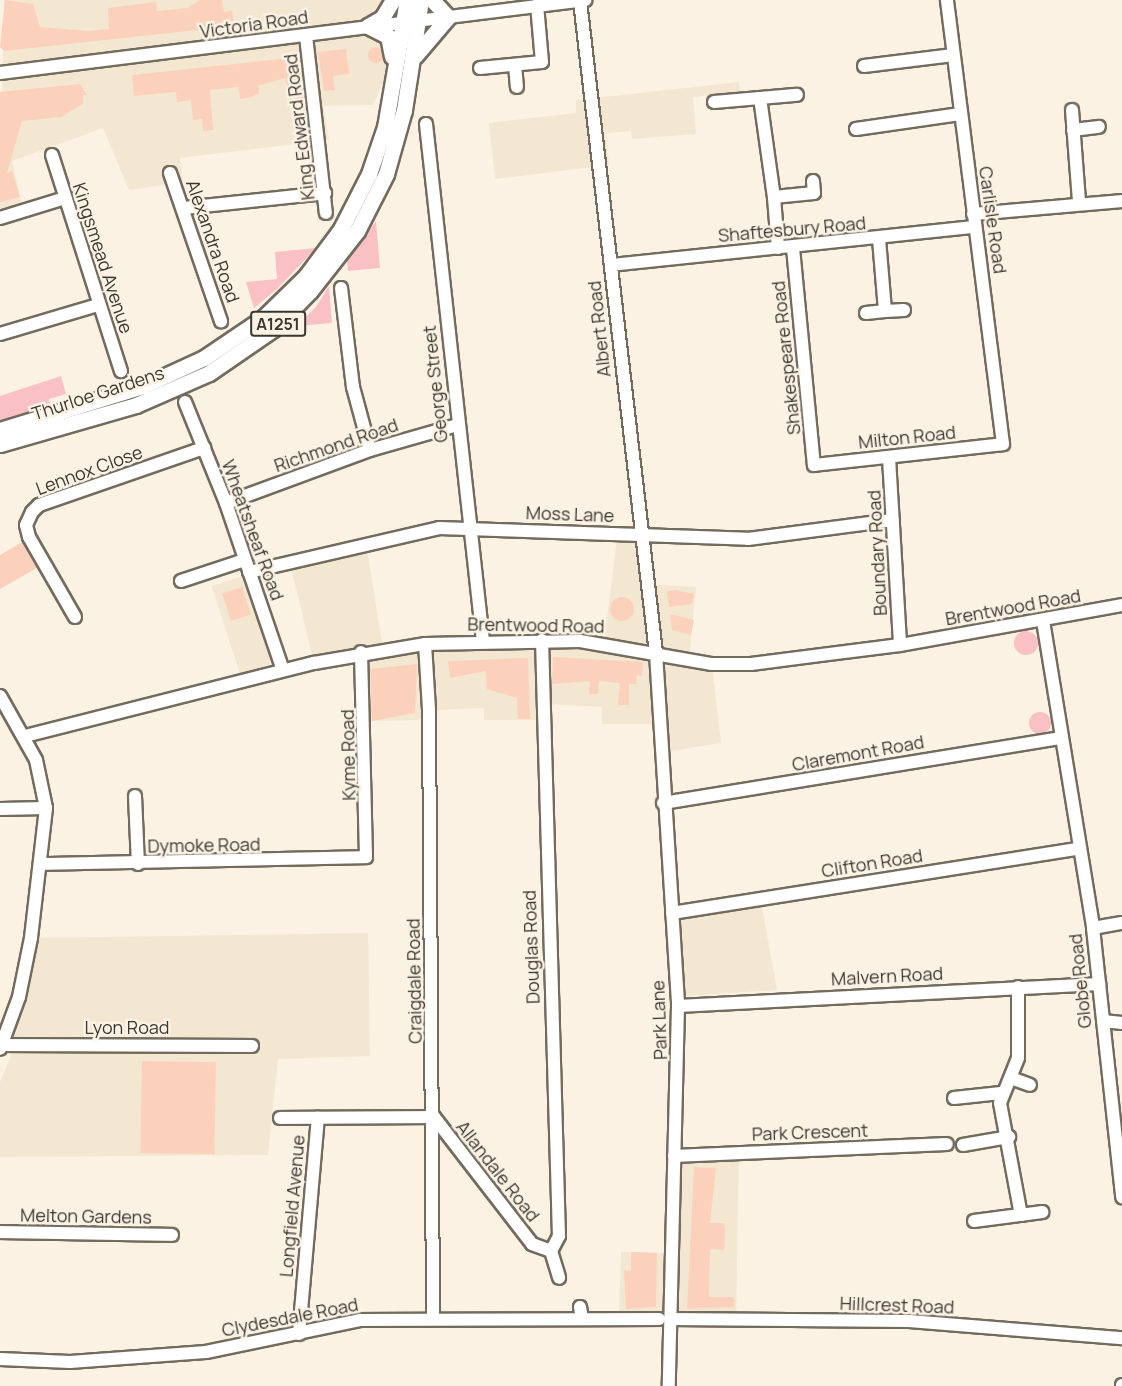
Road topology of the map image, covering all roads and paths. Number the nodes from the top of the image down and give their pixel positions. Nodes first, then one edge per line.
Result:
1 (393, 0) edge
2 (407, 0) edge
3 (421, 0) edge
4 (432, 0) edge
5 (585, 0) edge
6 (946, 0) edge
7 (580, 1) edge
8 (528, 4) edge
9 (448, 17) junction
10 (411, 21) junction
11 (368, 26) junction
12 (306, 36) junction
13 (953, 56) junction
14 (414, 57) junction
15 (515, 65) junction
16 (864, 66) dead end
17 (480, 68) dead end
18 (0, 73) edge
19 (392, 87) junction
20 (517, 87) dead end
21 (797, 95) dead end
22 (760, 98) junction
23 (714, 102) dead end
24 (1072, 110) dead end
25 (960, 114) junction
26 (1099, 127) dead end
27 (856, 129) dead end
28 (414, 130) dead end
29 (1073, 130) junction
30 (52, 155) dead end
31 (170, 172) dead end
32 (813, 181) dead end
33 (325, 193) junction
34 (774, 197) junction
35 (65, 198) junction
36 (1078, 201) junction
37 (1122, 201) edge
38 (184, 208) junction
39 (326, 213) dead end
40 (0, 218) edge
41 (974, 221) junction
42 (879, 240) junction
43 (778, 248) junction
44 (793, 248) junction
45 (611, 265) junction
46 (341, 288) dead end
47 (98, 304) junction
48 (903, 310) dead end
49 (885, 311) junction
50 (866, 313) dead end
51 (221, 321) dead end
52 (0, 334) edge
53 (121, 371) dead end
54 (185, 402) dead end
55 (457, 425) junction
56 (0, 430) edge
57 (0, 444) edge
58 (1003, 444) joint
59 (204, 448) junction
60 (370, 450) junction
61 (889, 458) junction
62 (814, 465) joint
63 (226, 503) junction
64 (893, 520) junction
65 (469, 527) junction
66 (640, 535) junction
67 (247, 566) junction
68 (181, 581) dead end
69 (1122, 605) edge
70 (75, 617) dead end
71 (1043, 621) junction
72 (543, 640) junction
73 (483, 641) junction
74 (425, 644) junction
75 (900, 645) junction
76 (361, 652) junction
77 (656, 653) junction
78 (283, 670) junction
79 (0, 696) edge
80 (25, 736) junction
81 (1060, 738) junction
82 (135, 796) dead end
83 (663, 803) junction
84 (46, 808) junction
85 (0, 809) edge
86 (1077, 849) junction
87 (366, 857) joint
88 (42, 864) junction
89 (138, 864) junction
90 (672, 914) junction
91 (1122, 923) edge
92 (1092, 928) junction
93 (1099, 984) junction
94 (1018, 987) junction
95 (678, 1006) junction
96 (1103, 1021) junction
97 (1122, 1023) edge
98 (252, 1046) dead end
99 (1, 1047) edge
100 (1011, 1078) junction
101 (1030, 1085) dead end
102 (1001, 1092) junction
103 (954, 1098) dead end
104 (434, 1117) junction
105 (280, 1118) dead end
106 (318, 1118) junction
107 (1009, 1137) junction
108 (947, 1144) dead end
109 (963, 1145) dead end
110 (674, 1156) junction
111 (1122, 1197) edge
112 (1042, 1212) dead end
113 (1021, 1215) junction
114 (974, 1221) dead end
115 (0, 1232) edge
116 (172, 1235) dead end
117 (551, 1251) junction
118 (559, 1278) dead end
119 (433, 1318) junction
120 (665, 1319) junction
121 (299, 1334) junction
122 (1122, 1338) edge
123 (0, 1359) edge
124 (669, 1386) edge

1 - 11 main road
2 - 10 main road, A1251
3 - 10 main road, A1251
4 - 9 main road
5 - 7 street, Victoria Road
6 - 13 street, Carlisle Road
7 - 8 street, Victoria Road
7 - 45 street, Albert Road
8 - 9 street, Victoria Road
8 - 15 street
9 - 10 street, Victoria Road
9 - 14 main road, A1251
10 - 11 street, Victoria Road
10 - 14 main road, Thurloe Gardens / A1251
10 - 19 main road, Thurloe Gardens / A1251
11 - 12 street, Victoria Road
11 - 19 main road, A1251
12 - 18 street, Victoria Road
12 - 33 street, King Edward Road
13 - 16 street
13 - 25 street, Carlisle Road
14 - 57 main road, Thurloe Gardens / A1251
15 - 17 street
15 - 20 street
19 - 56 main road, Thurloe Gardens / A1251
21 - 22 street
22 - 23 street
22 - 34 street
24 - 29 street
25 - 27 street
25 - 41 street, Carlisle Road
26 - 29 street
28 - 55 street, George Street
29 - 36 street
30 - 35 street, Kingsmead Avenue
31 - 38 street, Alexandra Road
32 - 34 street
33 - 38 street
33 - 39 street, King Edward Road
34 - 43 street
35 - 40 street
35 - 47 street, Kingsmead Avenue
36 - 37 street, Shaftesbury Road
36 - 41 street, Shaftesbury Road
38 - 51 street, Alexandra Road
41 - 42 street, Shaftesbury Road
41 - 58 street, Carlisle Road
42 - 44 street, Shaftesbury Road
42 - 49 street
43 - 44 street, Shaftesbury Road
43 - 45 street, Shaftesbury Road
44 - 62 street, Shakespeare Road
45 - 66 street, Albert Road
46 - 60 street
47 - 52 street
47 - 53 street, Kingsmead Avenue
48 - 49 street
49 - 50 street
54 - 59 street, Wheatsheaf Road
55 - 60 street, Richmond Road
55 - 65 street, George Street
58 - 61 street, Milton Road
59 - 63 street, Wheatsheaf Road
59 - 70 street, Lennox Close
60 - 63 street, Richmond Road
61 - 62 street, Milton Road
61 - 64 street, Boundary Road
63 - 67 street, Wheatsheaf Road
64 - 66 street, Moss Lane
64 - 75 street, Boundary Road
65 - 66 street, Moss Lane
65 - 67 street, Moss Lane
65 - 73 street, George Street
66 - 77 street, Albert Road
67 - 68 street, Moss Lane
67 - 78 street, Wheatsheaf Road
69 - 71 street, Brentwood Road
71 - 75 street, Brentwood Road
71 - 81 street, Globe Road
72 - 73 street, Brentwood Road
72 - 77 street, Brentwood Road
72 - 117 street, Douglas Road
73 - 74 street, Brentwood Road
74 - 76 street, Brentwood Road
74 - 104 street, Craigdale Road
75 - 77 street, Brentwood Road
76 - 78 street, Brentwood Road
76 - 87 street, Kyme Road
77 - 83 street, Park Lane
78 - 80 street, Brentwood Road
79 - 80 street
80 - 84 street
81 - 83 street, Claremont Road
81 - 86 street, Globe Road
82 - 89 street
83 - 90 street, Park Lane
84 - 85 street
84 - 88 street
86 - 90 street, Clifton Road
86 - 92 street, Globe Road
87 - 89 street, Dymoke Road
88 - 89 street, Dymoke Road
88 - 99 street
90 - 95 street, Park Lane
91 - 92 street
92 - 93 street, Globe Road
93 - 94 street, Malvern Road
93 - 96 street, Globe Road
94 - 95 street, Malvern Road
94 - 100 street
95 - 110 street, Park Lane
96 - 97 street
96 - 111 street, Globe Road
98 - 99 street, Lyon Road
100 - 101 street
100 - 102 street
102 - 103 street
102 - 107 street
104 - 106 street, Allandale Road
104 - 117 street, Allandale Road
104 - 119 street, Craigdale Road
105 - 106 street, Allandale Road
106 - 121 street, Longfield Avenue
107 - 109 street
107 - 113 street
108 - 110 street, Park Crescent
110 - 120 street, Park Lane
112 - 113 street
113 - 114 street
115 - 116 street, Melton Gardens
117 - 118 street
119 - 120 street, Clydesdale Road
119 - 121 street, Clydesdale Road
120 - 122 street, Hillcrest Road
120 - 124 street, Park Lane
121 - 123 street, Clydesdale Road

